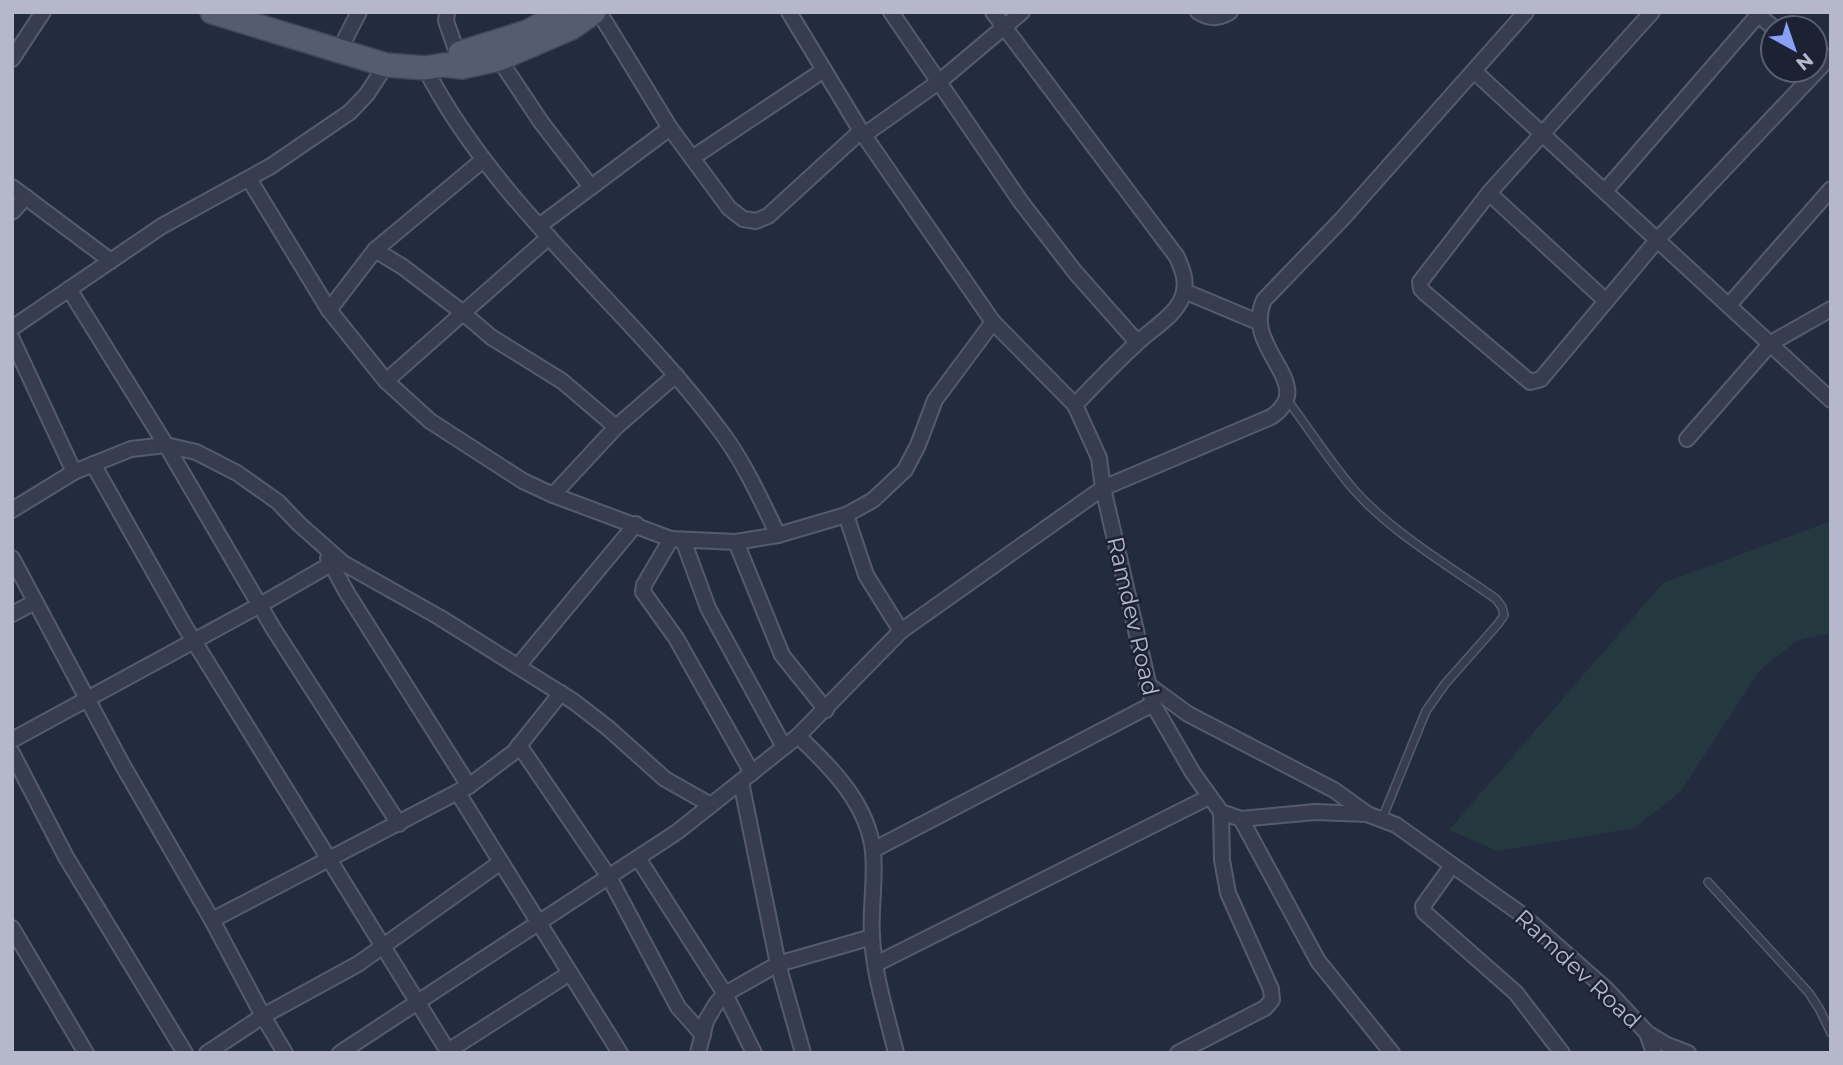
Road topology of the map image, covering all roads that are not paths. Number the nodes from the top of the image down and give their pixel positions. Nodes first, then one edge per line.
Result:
1 (43, 12) edge
2 (212, 12) edge
3 (359, 12) edge
4 (447, 12) edge
5 (565, 12) edge
6 (597, 12) edge
7 (789, 12) edge
8 (891, 12) edge
9 (993, 12) edge
10 (1022, 12) edge
11 (1198, 12) edge
12 (1230, 12) edge
13 (1526, 12) edge
14 (1652, 12) edge
15 (1757, 14) edge
16 (1004, 27) junction
17 (340, 51) junction
18 (12, 59) edge
19 (499, 59) junction
20 (447, 63) junction
21 (386, 65) junction
22 (824, 70) junction
23 (1475, 72) junction
24 (940, 81) junction
25 (1800, 84) edge
26 (670, 128) junction
27 (862, 133) junction
28 (1542, 133) junction
29 (692, 158) junction
30 (483, 160) junction
31 (248, 179) junction
32 (12, 187) edge
33 (591, 187) junction
34 (1831, 189) edge
35 (1605, 191) junction
36 (1489, 193) junction
37 (26, 197) junction
38 (12, 212) edge
39 (544, 231) junction
40 (1658, 239) junction
41 (376, 250) junction
42 (111, 261) junction
43 (69, 289) junction
44 (1184, 291) junction
45 (1606, 300) junction
46 (1729, 305) junction
47 (1831, 309) edge
48 (329, 310) junction
49 (462, 312) junction
50 (993, 322) junction
51 (1258, 322) junction
52 (12, 328) edge
53 (12, 339) edge
54 (1137, 342) junction
55 (1771, 343) junction
56 (676, 375) junction
57 (386, 380) junction
58 (1831, 400) edge
59 (1288, 401) junction
60 (1075, 405) junction
61 (616, 427) junction
62 (1687, 439) dead end
63 (166, 445) junction
64 (93, 464) junction
65 (74, 472) junction
66 (1103, 488) junction
67 (553, 495) junction
68 (12, 510) edge
69 (846, 515) junction
70 (636, 524) junction
71 (778, 535) junction
72 (677, 539) junction
73 (736, 542) junction
74 (320, 544) junction
75 (12, 558) edge
76 (331, 564) junction
77 (35, 602) junction
78 (260, 606) junction
79 (12, 614) edge
80 (901, 631) junction
81 (194, 640) junction
82 (518, 666) junction
83 (1147, 684) junction
84 (561, 693) junction
85 (87, 701) junction
86 (1153, 704) junction
87 (826, 710) junction
88 (798, 736) junction
89 (12, 740) edge
90 (519, 745) junction
91 (783, 747) junction
92 (12, 753) edge
93 (747, 777) junction
94 (463, 789) junction
95 (1209, 797) junction
96 (711, 805) junction
97 (1221, 812) junction
98 (1367, 814) junction
99 (1382, 818) junction
100 (1241, 819) junction
101 (399, 824) junction
102 (873, 850) junction
103 (638, 858) junction
104 (328, 861) junction
105 (501, 862) junction
106 (1451, 867) junction
107 (609, 877) junction
108 (1707, 882) dead end
109 (212, 920) junction
110 (538, 923) junction
111 (12, 928) edge
112 (872, 937) junction
113 (385, 947) junction
114 (778, 964) junction
115 (876, 964) junction
116 (570, 973) junction
117 (725, 994) junction
118 (417, 1002) junction
119 (263, 1016) junction
120 (1647, 1033) junction
121 (1831, 1033) edge
122 (703, 1035) junction
123 (448, 1052) edge
124 (86, 1053) edge
125 (185, 1053) edge
126 (207, 1053) edge
127 (285, 1053) edge
128 (340, 1053) edge
129 (621, 1053) edge
130 (698, 1053) edge
131 (754, 1053) edge
132 (803, 1053) edge
133 (895, 1053) edge
134 (1178, 1053) edge
135 (1392, 1053) edge
136 (1562, 1053) edge
137 (1654, 1053) edge
138 (1688, 1053) edge

1 - 18 street
2 - 17 main road
3 - 17 street
4 - 20 street
5 - 20 main road
6 - 19 main road
6 - 26 street
7 - 22 street
8 - 24 street
9 - 16 street
10 - 16 street
11 - 12 street
13 - 23 street
14 - 28 street
15 - 35 street
16 - 24 street
16 - 44 street
17 - 21 main road
19 - 20 main road
19 - 33 street
20 - 21 main road
20 - 30 street
21 - 31 street
22 - 27 street
22 - 29 street
23 - 28 street
23 - 51 street
24 - 27 street
24 - 54 street
25 - 40 street
26 - 29 street
26 - 33 street
27 - 29 street
27 - 50 street
28 - 35 street
28 - 36 street
30 - 39 street
30 - 41 street
31 - 42 street
31 - 48 street
32 - 37 street
33 - 39 street
34 - 46 street
35 - 40 street
36 - 45 street
36 - 45 street
37 - 38 street
37 - 42 street
39 - 49 street
39 - 56 street
40 - 45 street
40 - 46 street
41 - 48 street
41 - 49 street
42 - 43 street
43 - 52 street
43 - 63 street
44 - 51 street
44 - 54 street
46 - 55 street
47 - 55 street
48 - 57 street
49 - 57 street
49 - 61 street
50 - 60 street
50 - 69 street
51 - 59 street
53 - 65 street
54 - 60 street
55 - 58 street
55 - 62 street
56 - 61 street
56 - 71 street
57 - 67 street
59 - 66 street
59 - 99 lane
60 - 66 street, Ramdev Road
61 - 67 street
63 - 64 street
63 - 74 street
63 - 78 street
64 - 65 street
64 - 81 street
65 - 68 street
66 - 80 street
66 - 83 street, Ramdev Road
67 - 70 street
69 - 71 street
69 - 80 street
70 - 72 street
70 - 82 street
71 - 73 street
72 - 73 street
72 - 91 street
72 - 93 street
73 - 87 street
74 - 76 street
74 - 82 street
75 - 77 street
76 - 78 street
76 - 94 street
77 - 79 street
77 - 85 street
78 - 81 street
78 - 101 street
80 - 87 street
81 - 85 street
81 - 104 street
82 - 84 street
83 - 86 street, Ramdev Road
83 - 98 street
84 - 90 street
84 - 96 street
85 - 89 street
85 - 109 street
86 - 95 street, Ramdev Road
86 - 102 street
87 - 88 street
88 - 91 street
88 - 102 street
90 - 94 street
90 - 107 street
91 - 93 street
92 - 125 street
93 - 96 street
93 - 114 street
94 - 101 street
94 - 105 street
95 - 97 street, Ramdev Road
95 - 115 street
96 - 103 street
97 - 100 street, Ramdev Road
97 - 134 street
98 - 99 street, Ramdev Road
98 - 100 street, Ramdev Road
99 - 106 street, Ramdev Road
100 - 135 street
101 - 104 street
102 - 112 street
103 - 107 street
103 - 117 street
104 - 109 street
104 - 113 street
105 - 110 street
105 - 113 street
106 - 120 street, Ramdev Road
106 - 136 street
107 - 110 street
107 - 122 street
108 - 121 lane
109 - 119 street
110 - 116 street
110 - 118 street
111 - 124 street
112 - 114 street
112 - 115 street
113 - 118 street
113 - 119 street
114 - 117 street
114 - 132 street
115 - 133 street
116 - 123 street
116 - 129 street
117 - 122 street
117 - 131 street
118 - 123 street
118 - 128 street
119 - 126 street
119 - 127 street
120 - 137 street
120 - 138 street, Ramdev Road
122 - 130 street

